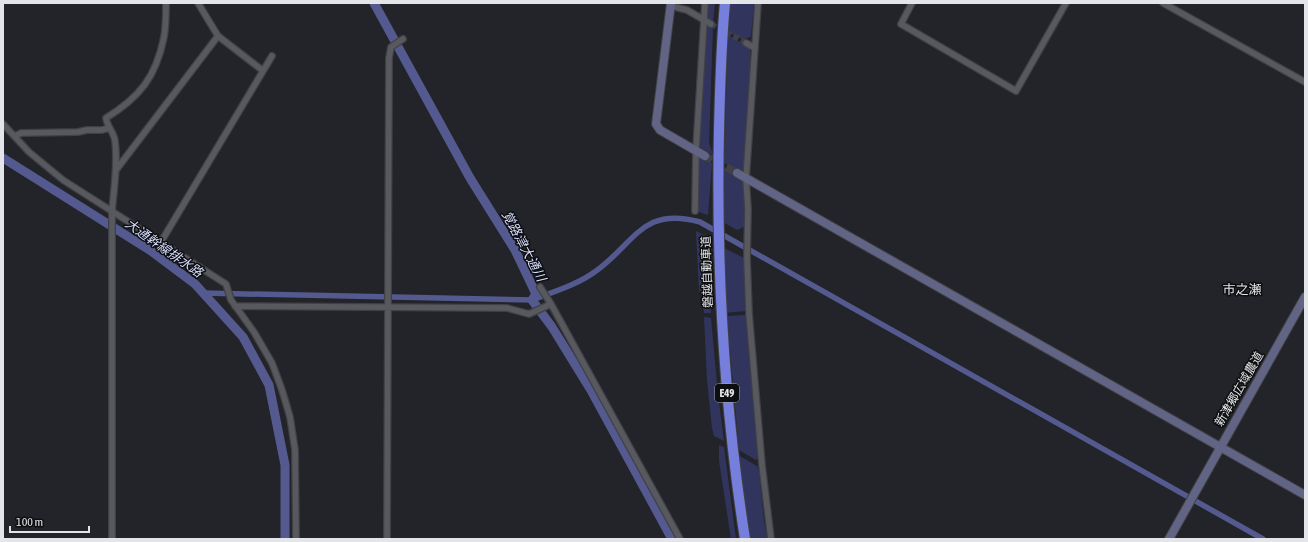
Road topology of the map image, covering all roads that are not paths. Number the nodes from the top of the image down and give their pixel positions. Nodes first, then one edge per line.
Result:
1 (166, 3) edge
2 (198, 3) edge
3 (705, 3) edge
4 (724, 3) edge
5 (758, 3) edge
6 (912, 3) edge
7 (1066, 3) edge
8 (1163, 3) edge
9 (671, 4) edge
10 (703, 19) junction
11 (711, 24) tunnel mouth
12 (218, 36) junction
13 (401, 40) dead end
14 (746, 43) tunnel mouth
15 (755, 48) junction
16 (272, 56) dead end
17 (262, 70) junction
18 (1305, 82) edge
19 (3, 124) edge
20 (109, 128) junction
21 (15, 136) junction
22 (696, 150) junction
23 (705, 156) tunnel mouth
24 (116, 170) junction
25 (737, 173) tunnel mouth
26 (746, 179) junction
27 (695, 211) dead end
28 (113, 213) junction
29 (161, 242) junction
30 (540, 287) dead end
31 (1305, 297) edge
32 (548, 304) junction
33 (235, 306) junction
34 (389, 306) junction
35 (1220, 447) junction
36 (1305, 495) edge
37 (112, 539) edge
38 (296, 539) edge
39 (388, 539) edge
40 (680, 539) edge
41 (746, 539) edge
42 (771, 539) edge
43 (1168, 539) edge

1 - 20 street
2 - 12 street
3 - 10 street
4 - 41 highway, 磐越自動車道 / E49
5 - 15 street
6 - 7 street
8 - 18 street
9 - 10 street
9 - 22 street
10 - 11 street
10 - 22 street
12 - 17 street
12 - 24 street
13 - 34 street
14 - 15 street
15 - 26 street
16 - 17 street
17 - 29 street
19 - 21 street
20 - 21 street
20 - 24 street
21 - 28 street
22 - 23 street
22 - 27 street
24 - 28 street
25 - 26 street
26 - 35 street
26 - 42 street
28 - 29 street
28 - 37 street
29 - 33 street
30 - 32 street
31 - 35 street, 新津郷広域農道
32 - 34 street
32 - 40 street
33 - 34 street
33 - 38 street
34 - 39 street
35 - 36 street
35 - 43 street, 新津郷広域農道

